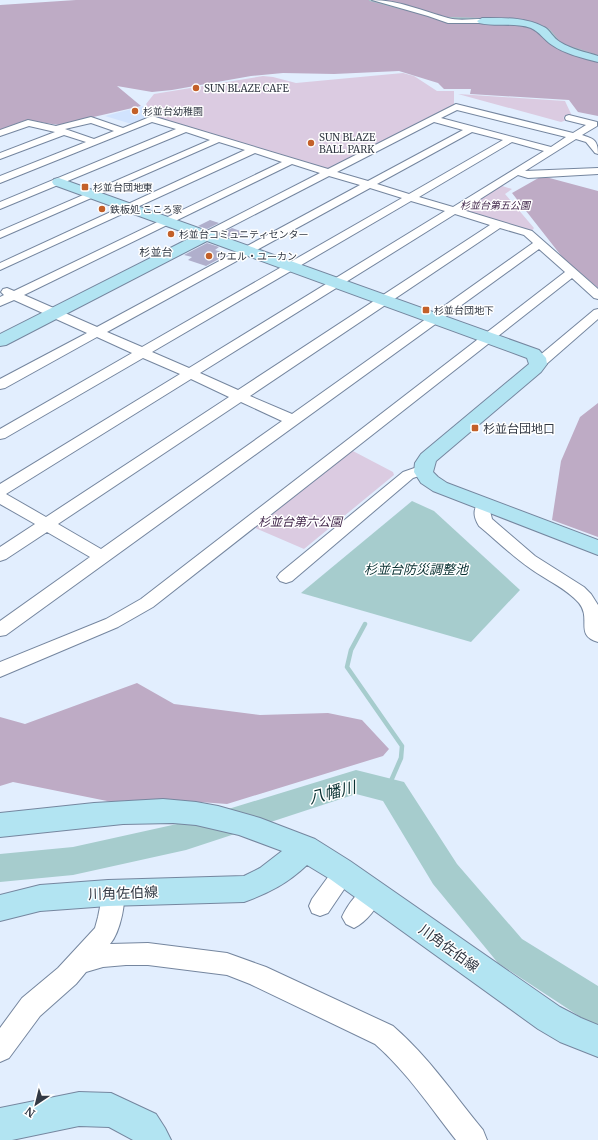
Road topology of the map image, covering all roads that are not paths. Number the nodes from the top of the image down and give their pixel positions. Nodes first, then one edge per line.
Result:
1 (375, 0) edge
2 (482, 21) joint
3 (598, 59) edge
4 (569, 118) dead end
5 (433, 119) junction
6 (185, 129) junction
7 (471, 129) junction
8 (60, 130) junction
9 (124, 131) junction
10 (0, 133) edge
11 (574, 136) junction
12 (510, 139) junction
13 (219, 140) junction
14 (95, 142) junction
15 (254, 150) junction
16 (552, 150) junction
17 (598, 151) edge
18 (5, 161) edge
19 (291, 161) junction
20 (26, 170) junction
21 (598, 171) edge
22 (517, 172) junction
23 (329, 173) junction
24 (0, 180) edge
25 (59, 182) junction
26 (369, 185) junction
27 (94, 194) junction
28 (410, 197) junction
29 (0, 206) edge
30 (130, 207) junction
31 (454, 210) junction
32 (167, 221) junction
33 (499, 224) junction
34 (0, 235) edge
35 (207, 235) junction
36 (540, 244) junction
37 (248, 250) junction
38 (292, 266) junction
39 (0, 267) edge
40 (572, 272) junction
41 (337, 282) junction
42 (0, 290) edge
43 (14, 296) junction
44 (598, 296) edge
45 (386, 300) junction
46 (0, 302) edge
47 (598, 313) edge
48 (54, 314) junction
49 (436, 318) junction
50 (97, 332) junction
51 (489, 337) junction
52 (0, 341) edge
53 (142, 353) junction
54 (538, 364) junction
55 (189, 374) junction
56 (0, 385) edge
57 (240, 396) junction
58 (293, 420) junction
59 (0, 435) edge
60 (423, 470) junction
61 (0, 490) edge
62 (0, 497) edge
63 (485, 504) junction
64 (46, 524) junction
65 (598, 548) edge
66 (0, 555) edge
67 (102, 557) junction
68 (286, 577) dead end
69 (0, 630) edge
70 (598, 636) edge
71 (0, 670) edge
72 (0, 824) edge
73 (305, 848) junction
74 (344, 873) junction
75 (114, 892) junction
76 (373, 893) junction
77 (320, 906) dead end
78 (0, 908) edge
79 (354, 917) dead end
80 (80, 962) junction
81 (598, 1041) edge
82 (0, 1049) edge
83 (0, 1125) edge
84 (153, 1140) edge
85 (473, 1140) edge

1 - 2 street
2 - 3 street
4 - 11 street
5 - 7 street
5 - 11 street
5 - 23 street
6 - 9 street
6 - 13 street
6 - 25 street
7 - 12 street
7 - 26 street
8 - 9 street
8 - 10 street
8 - 14 street
8 - 18 street
9 - 14 street
11 - 16 street
11 - 17 street
12 - 16 street
12 - 28 street
13 - 15 street
13 - 27 street
14 - 20 street
15 - 19 street
15 - 30 street
16 - 22 street
18 - 20 street
19 - 23 street
19 - 32 street
20 - 24 street
20 - 25 street
21 - 22 street
22 - 31 street
23 - 26 street
23 - 35 street
25 - 27 street
25 - 29 street
26 - 28 street
26 - 37 street
27 - 30 street
27 - 34 street
28 - 31 street
28 - 38 street
30 - 32 street
30 - 39 street
31 - 33 street
31 - 41 street
32 - 35 street
32 - 43 street
33 - 36 street
33 - 45 street
35 - 37 street
35 - 48 street
36 - 40 street
36 - 49 street
37 - 38 street
37 - 50 street
38 - 41 street
38 - 53 street
40 - 44 street
40 - 51 street
41 - 45 street
41 - 55 street
42 - 43 street
43 - 46 street
43 - 48 street
45 - 49 street
45 - 57 street
47 - 54 street
48 - 50 street
48 - 52 street
49 - 51 street
49 - 58 street
50 - 53 street
50 - 56 street
51 - 54 street
51 - 71 street
53 - 55 street
53 - 59 street
54 - 60 street
55 - 57 street
55 - 61 street
57 - 58 street
57 - 64 street
58 - 67 street
60 - 63 street
60 - 68 street
62 - 64 street
63 - 65 street
63 - 70 street
64 - 66 street
64 - 67 street
67 - 69 street
72 - 73 street, 川角佐伯線
73 - 74 street, 川角佐伯線
73 - 75 street, 川角佐伯線
74 - 76 street, 川角佐伯線
74 - 77 street
75 - 78 street, 川角佐伯線
75 - 80 street
76 - 79 street
76 - 81 street, 川角佐伯線
80 - 82 street
80 - 85 street
83 - 84 street

